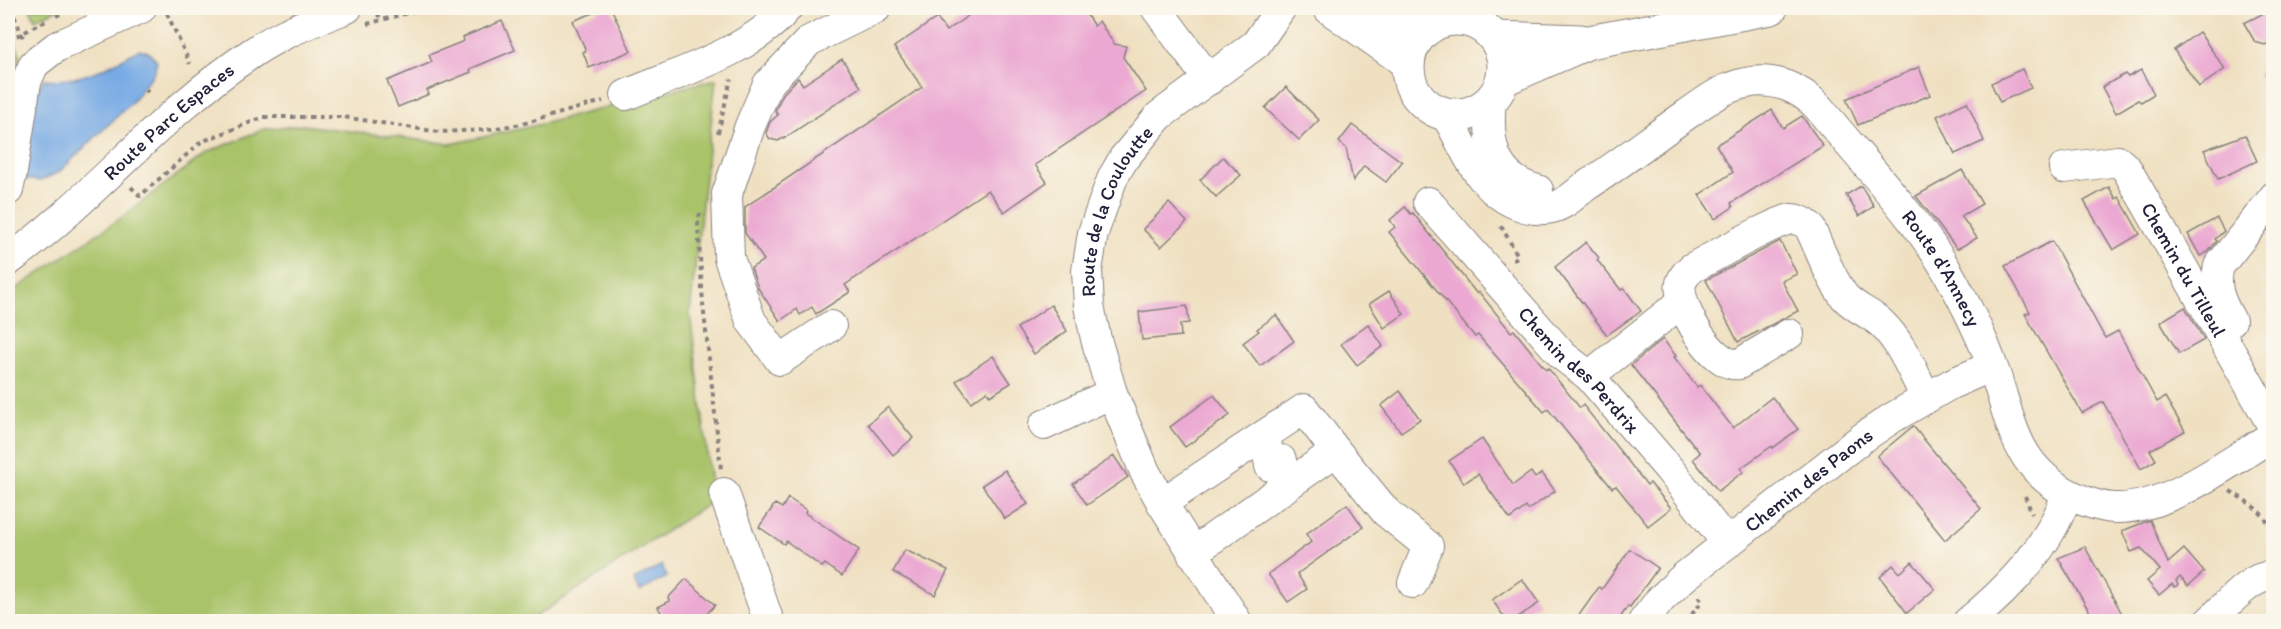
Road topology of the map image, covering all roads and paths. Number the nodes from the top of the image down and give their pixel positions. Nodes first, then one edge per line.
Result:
1 (11, 8) edge
2 (153, 8) edge
3 (426, 8) edge
4 (787, 8) edge
5 (876, 8) edge
6 (1156, 8) edge
7 (1281, 8) edge
8 (1330, 8) edge
9 (1340, 8) edge
10 (1771, 8) edge
11 (378, 13) dead end
12 (353, 16) edge
13 (1452, 18) edge
14 (380, 21) junction
15 (33, 27) dead end
16 (8, 38) edge
17 (1495, 38) junction
18 (1589, 42) junction
19 (1408, 63) junction
20 (190, 64) dead end
21 (31, 68) junction
22 (1209, 80) junction
23 (145, 89) dead end
24 (1497, 89) junction
25 (151, 95) dead end
26 (626, 95) joint
27 (1446, 113) junction
28 (1479, 144) junction
29 (2064, 168) dead end
30 (126, 182) dead end
31 (8, 190) edge
32 (2274, 197) edge
33 (1428, 202) dead end
34 (1498, 224) dead end
35 (8, 261) edge
36 (1494, 276) junction
37 (1682, 302) junction
38 (831, 326) dead end
39 (1789, 334) dead end
40 (1992, 366) junction
41 (1589, 376) junction
42 (1112, 393) junction
43 (1926, 398) junction
44 (2274, 403) edge
45 (1044, 425) dead end
46 (2274, 428) edge
47 (1265, 435) junction
48 (2274, 435) edge
49 (1336, 451) junction
50 (2208, 475) junction
51 (1284, 488) junction
52 (724, 493) dead end
53 (2067, 494) junction
54 (1162, 504) junction
55 (2274, 540) edge
56 (1726, 543) junction
57 (1192, 553) junction
58 (2274, 576) edge
59 (1413, 583) dead end
60 (770, 621) edge
61 (1237, 621) edge
62 (1643, 621) edge
63 (1968, 621) edge
64 (2209, 621) edge

1 - 21 path
2 - 20 path
2 - 21 street
3 - 14 path
4 - 26 street
5 - 38 street
6 - 22 street
7 - 22 street, Route de la Couloutte
8 - 19 main road
9 - 13 main road
10 - 18 main road
11 - 14 path
12 - 14 path
12 - 35 street, Route Parc Espaces
13 - 17 main road
13 - 19 main road
15 - 16 path, bridge
17 - 18 main road
17 - 24 main road
18 - 24 main road
19 - 27 main road
21 - 31 street
22 - 42 street, Route de la Couloutte
23 - 25 path
24 - 27 main road
24 - 28 street
26 - 30 path
27 - 28 street, Route d'Annecy
28 - 40 street, Route d'Annecy
29 - 46 street, Chemin du Tilleul
32 - 44 street
33 - 36 street, Chemin des Perdrix
34 - 36 path
36 - 41 street, Chemin des Perdrix
37 - 39 street
37 - 41 street
37 - 43 street
40 - 43 street, Chemin des Paons
40 - 53 street, Route d'Annecy
41 - 56 street, Chemin des Perdrix
42 - 45 street
42 - 54 street, Route de la Couloutte
43 - 56 street, Chemin des Paons
47 - 49 street
47 - 51 street
47 - 54 street
48 - 50 street, Route d'Annecy
49 - 51 street
49 - 59 street
50 - 53 street, Route d'Annecy
50 - 55 path
51 - 57 street
52 - 60 street
53 - 63 street
54 - 57 street, Route de la Couloutte
56 - 62 street, Chemin des Paons
57 - 61 street, Route de la Couloutte
58 - 64 street

